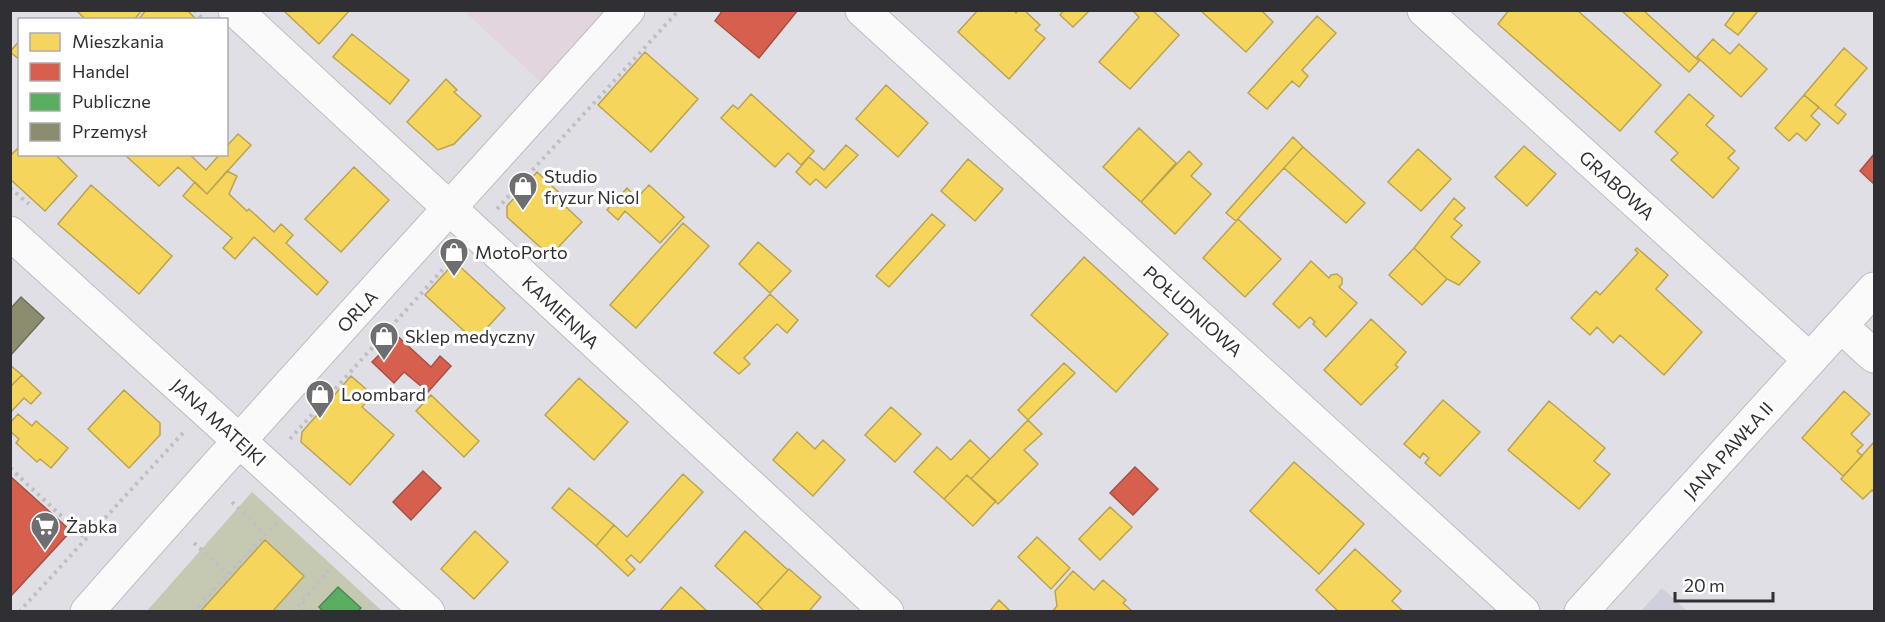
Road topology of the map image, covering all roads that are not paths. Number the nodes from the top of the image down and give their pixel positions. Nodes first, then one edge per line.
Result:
1 (235, 10) edge
2 (628, 10) edge
3 (862, 10) edge
4 (1424, 10) edge
5 (450, 210) junction
6 (10, 233) edge
7 (1875, 289) edge
8 (1841, 326) junction
9 (1875, 356) edge
10 (1810, 360) junction
11 (238, 440) junction
12 (87, 612) edge
13 (428, 612) edge
14 (887, 612) edge
15 (1523, 612) edge
16 (1581, 612) edge

1 - 5 street, KAMIENNA
2 - 5 street, ORLA
3 - 15 street, POŁUDNIOWA
4 - 10 street, GRABOWA
5 - 11 street, ORLA
5 - 14 street, KAMIENNA
6 - 11 street, JANA MATEJKI
7 - 8 street, JANA PAWŁA II
8 - 9 street
8 - 10 street, JANA PAWŁA II
10 - 16 street, JANA PAWŁA II
11 - 12 street, ORLA
11 - 13 street, JANA MATEJKI

